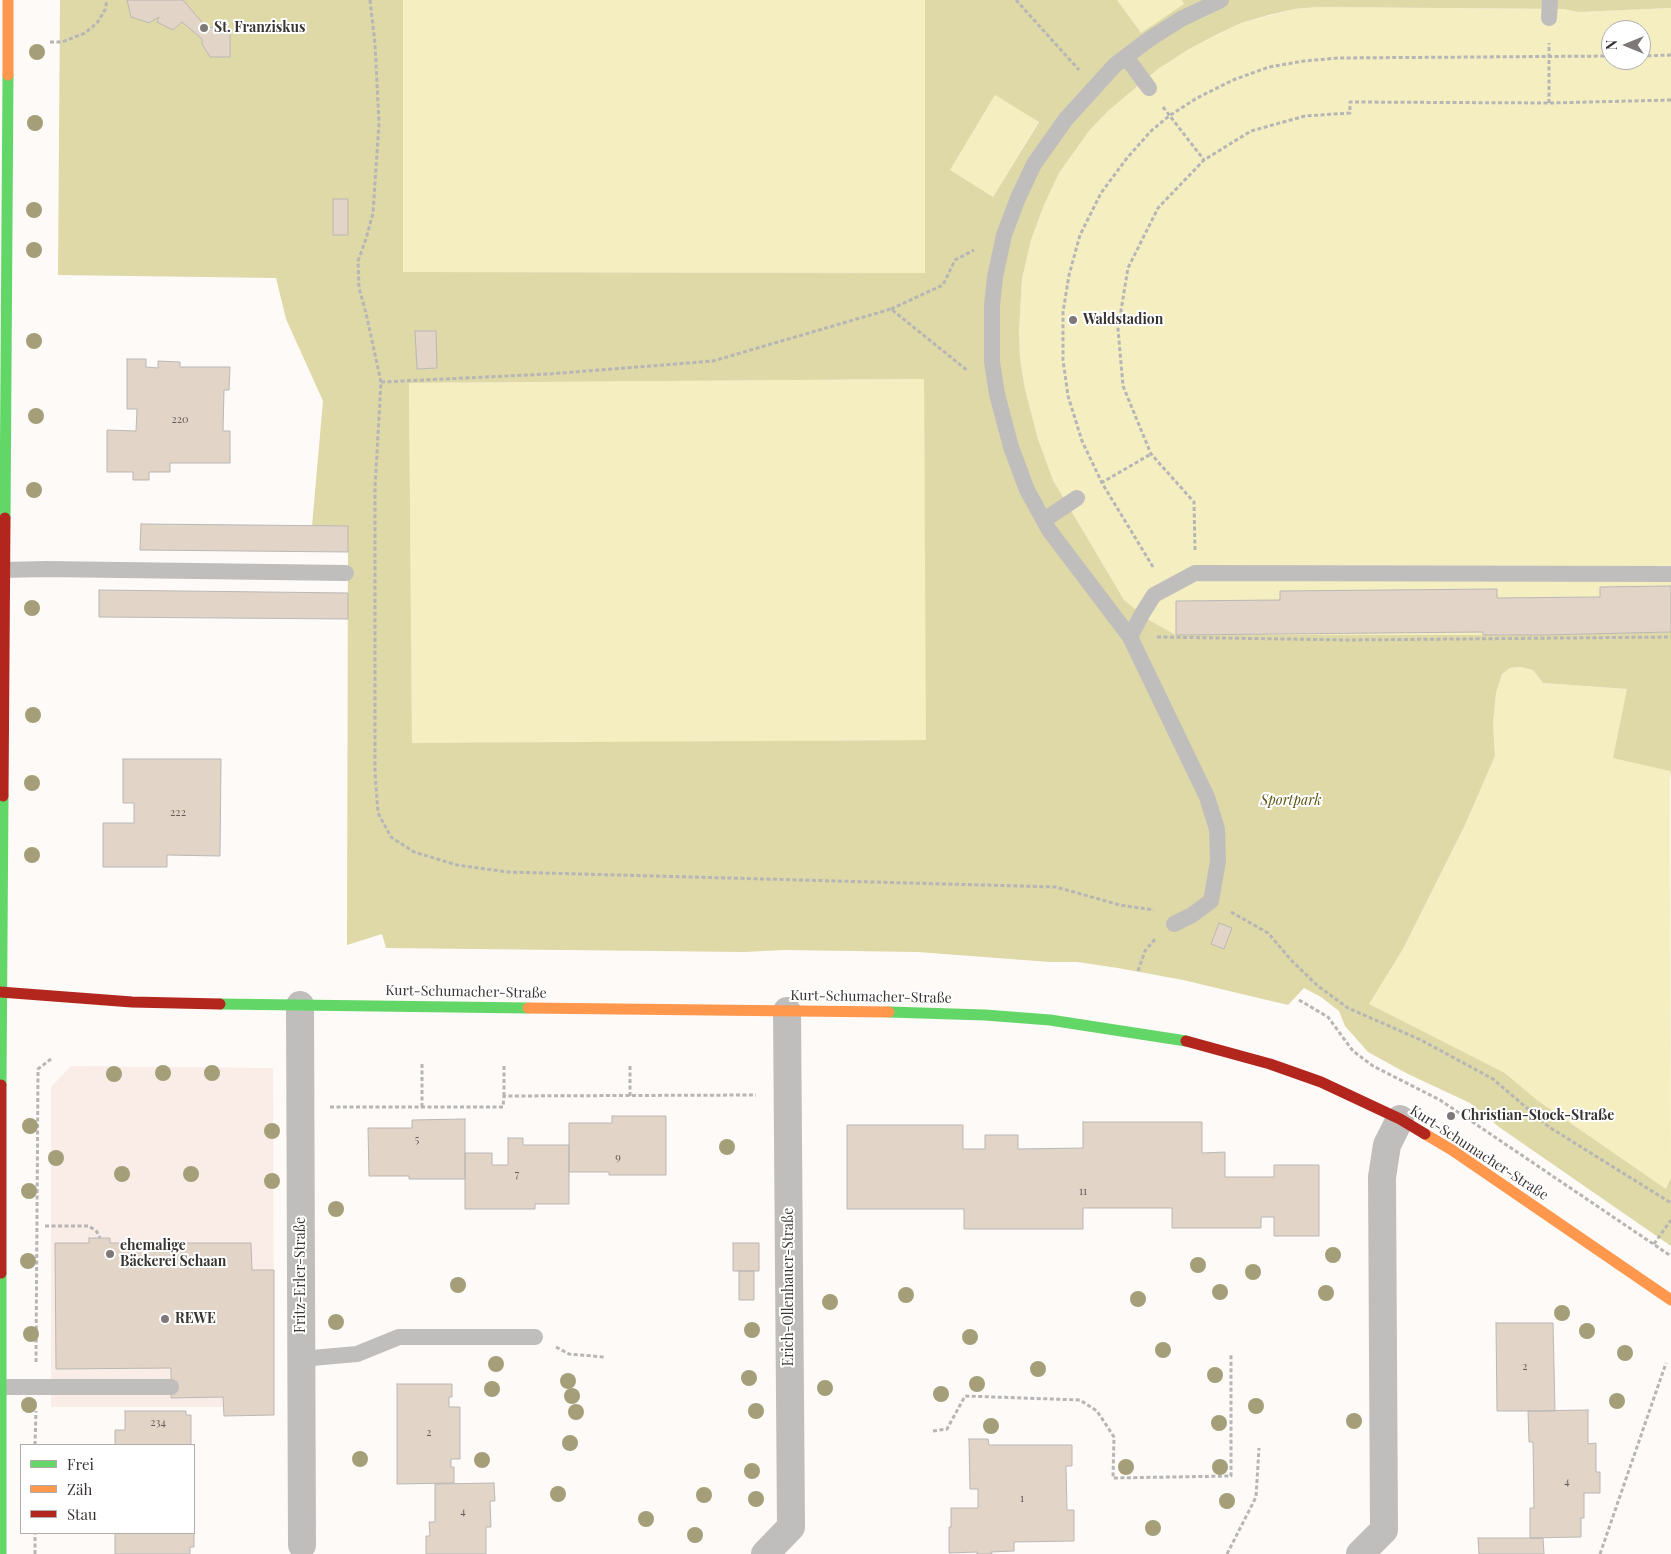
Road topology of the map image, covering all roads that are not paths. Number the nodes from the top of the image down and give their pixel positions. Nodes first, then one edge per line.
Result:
1 (8, 0) edge
2 (1221, 0) edge
3 (1550, 0) edge
4 (1549, 18) dead end
5 (1126, 57) junction
6 (1149, 88) dead end
7 (2, 474) edge
8 (1077, 498) dead end
9 (1044, 520) junction
10 (2, 570) edge
11 (346, 573) dead end
12 (1671, 574) edge
13 (1130, 637) junction
14 (1174, 924) road end
15 (1, 992) edge
16 (300, 1005) junction
17 (787, 1011) junction
18 (1400, 1119) junction
19 (1671, 1300) edge
20 (535, 1338) road end
21 (301, 1359) junction
22 (1, 1387) edge
23 (171, 1387) dead end
24 (302, 1545) dead end
25 (0, 1554) edge
26 (765, 1554) edge
27 (1360, 1554) edge

1 - 7 street
2 - 5 lane
3 - 4 lane
5 - 6 lane
5 - 9 lane
7 - 10 street
8 - 9 lane
9 - 13 lane
10 - 11 lane
10 - 15 street
12 - 13 lane
13 - 14 lane
15 - 16 street, Kurt-Schumacher-Straße
15 - 22 street
16 - 17 street, Kurt-Schumacher-Straße
16 - 21 street, Fritz-Erler-Straße
17 - 18 street, Kurt-Schumacher-Straße
17 - 26 street, Erich-Ollenhauer-Straße
18 - 19 street, Kurt-Schumacher-Straße
18 - 27 street
20 - 21 lane
21 - 24 street, Fritz-Erler-Straße
22 - 23 lane
22 - 25 street

